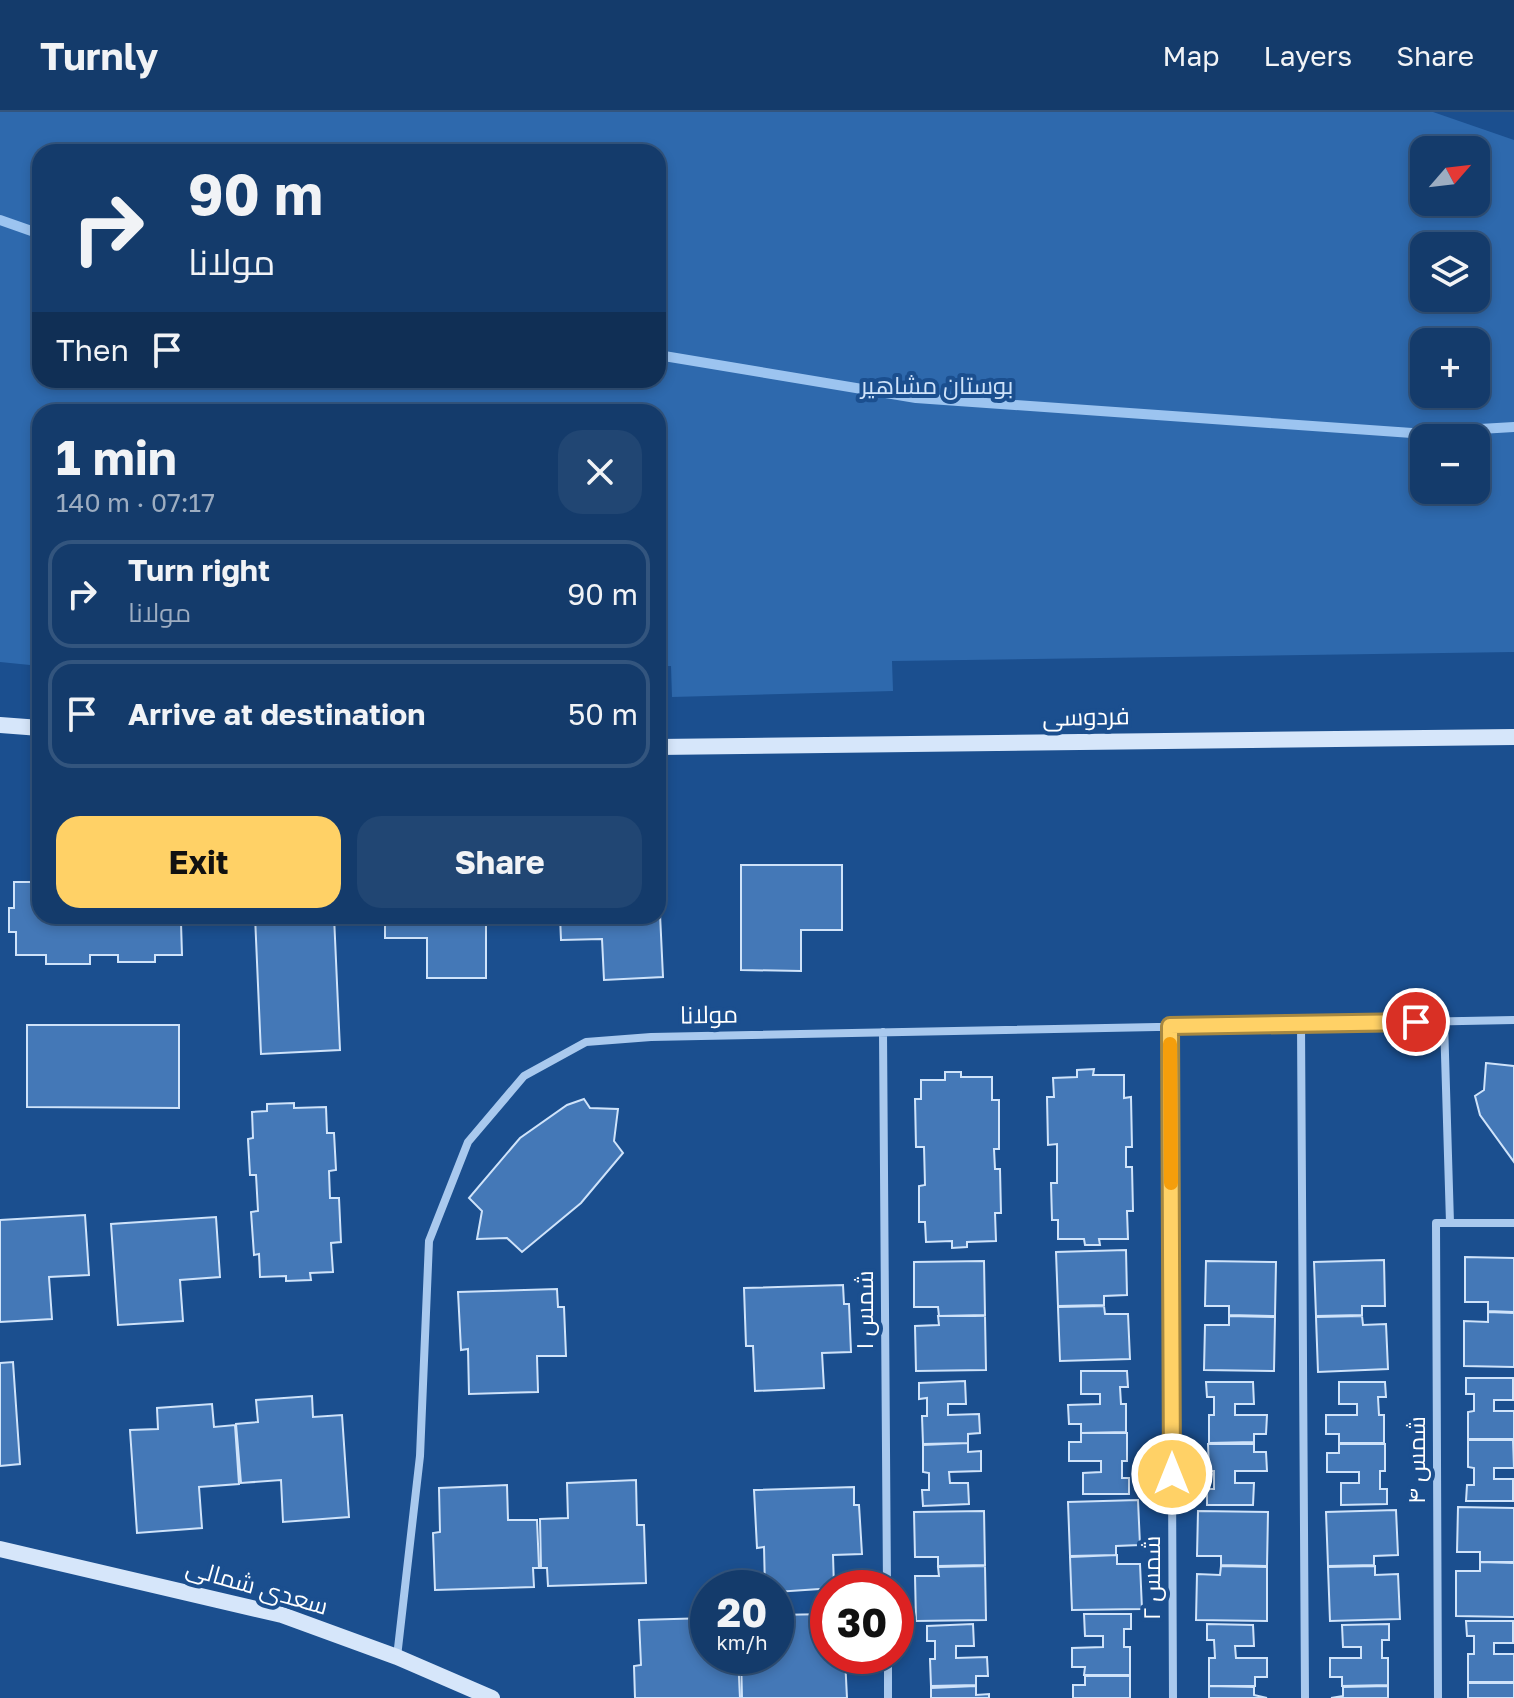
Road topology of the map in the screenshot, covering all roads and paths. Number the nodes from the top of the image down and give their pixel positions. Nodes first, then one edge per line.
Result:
1 (0, 725) edge
2 (32, 727) edge
3 (1514, 737) edge
4 (666, 747) edge
5 (1514, 1020) edge
6 (1444, 1021) junction
7 (1301, 1024) junction
8 (1170, 1026) junction
9 (883, 1032) junction
10 (1450, 1223) junction
11 (1514, 1223) edge
12 (0, 1549) edge
13 (887, 1570) edge
14 (397, 1657) junction
15 (888, 1674) edge
16 (492, 1698) edge
17 (888, 1698) edge
18 (1173, 1698) edge
19 (1305, 1698) edge
20 (1438, 1698) edge

1 - 2 main road
3 - 4 main road, فردوسی
5 - 6 street, مولانا
6 - 7 street, مولانا
6 - 10 street
7 - 8 street, مولانا
7 - 19 street
8 - 9 street, مولانا
8 - 18 street, شمس ۲
9 - 13 street, شمس ۱
9 - 14 street, مولانا
10 - 11 street
10 - 20 street, شمس ۴
12 - 14 main road, سعدی شمالی
14 - 16 main road, سعدی شمالی
15 - 17 street

